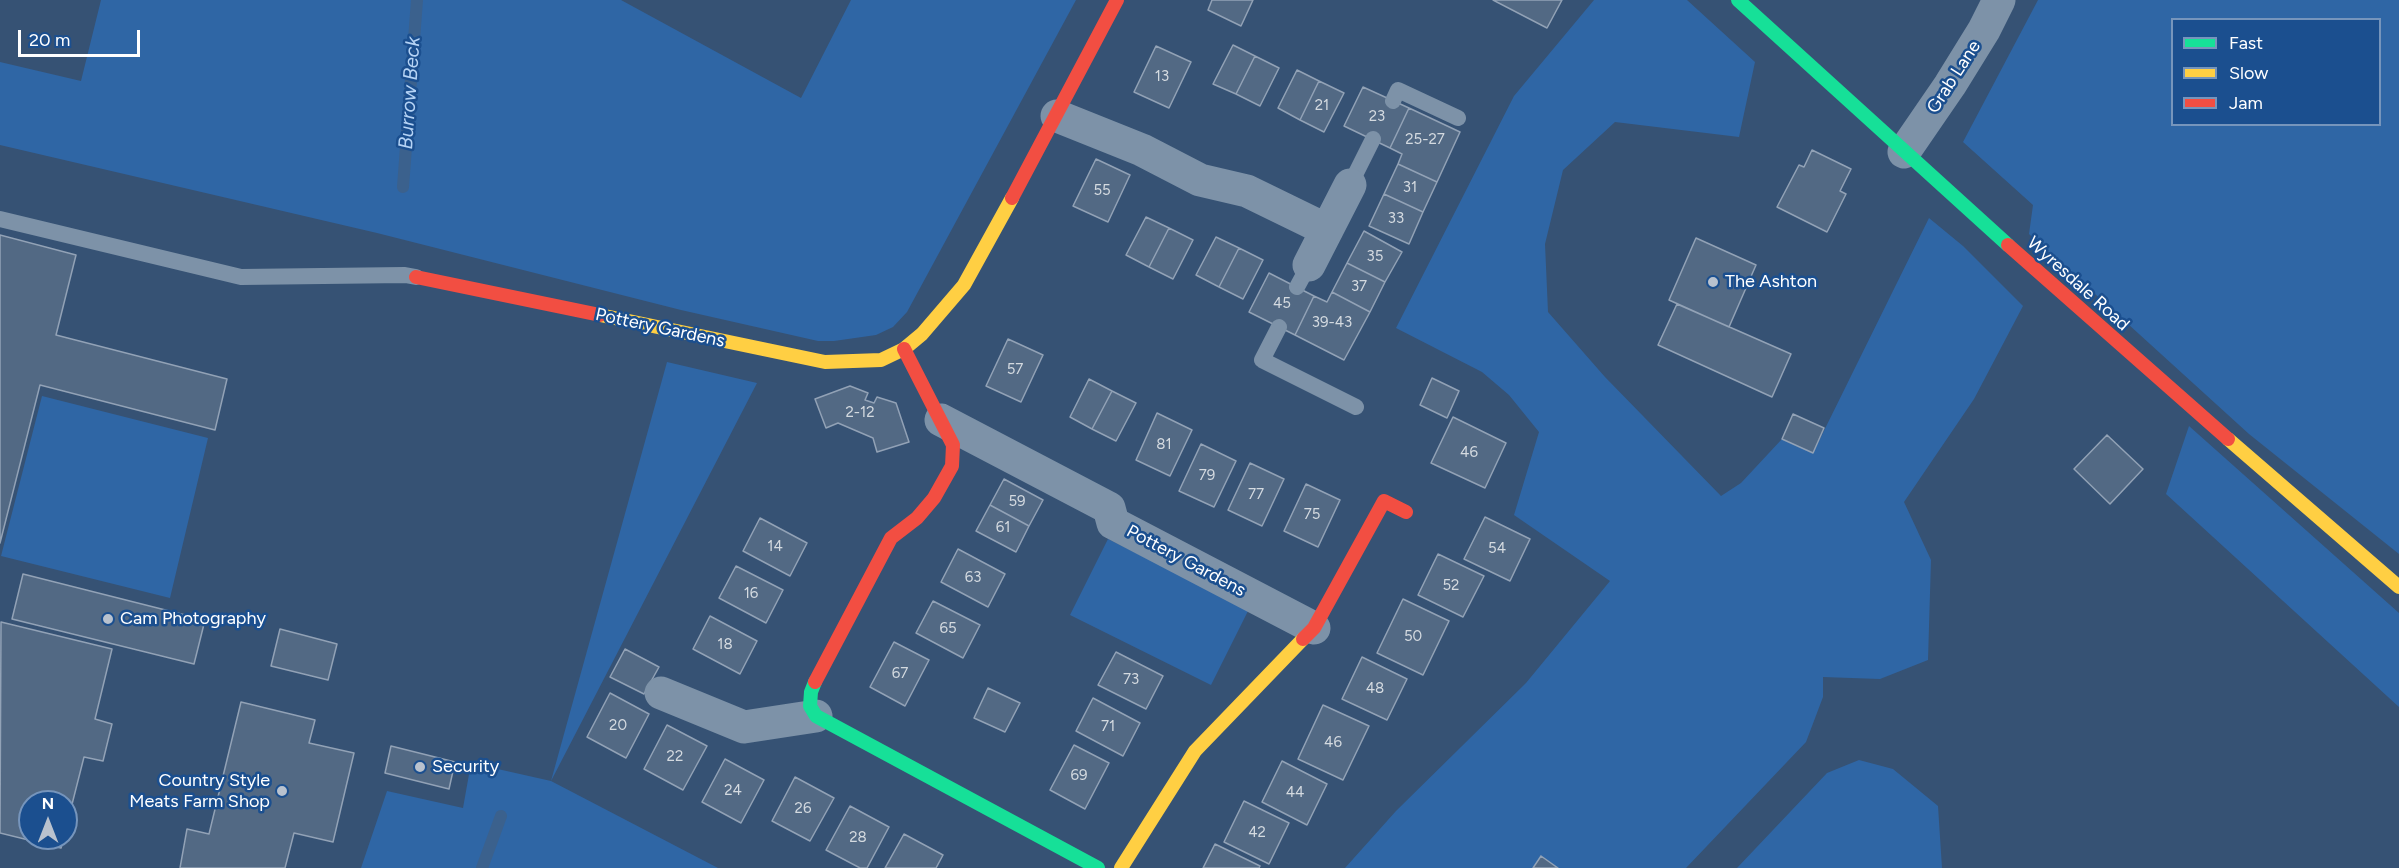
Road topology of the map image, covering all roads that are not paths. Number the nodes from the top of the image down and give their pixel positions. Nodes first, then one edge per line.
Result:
1 (1117, 0) edge
2 (1738, 0) edge
3 (1999, 0) edge
4 (1393, 101) dead end
5 (1057, 116) junction
6 (1458, 118) dead end
7 (1373, 140) dead end
8 (1904, 152) junction
9 (1350, 184) joint
10 (0, 219) edge
11 (1327, 230) junction
12 (1303, 276) dead end
13 (416, 277) joint
14 (1279, 327) dead end
15 (904, 350) junction
16 (1356, 407) dead end
17 (941, 420) junction
18 (1406, 512) dead end
19 (2399, 587) edge
20 (1314, 628) junction
21 (661, 693) dead end
22 (816, 716) junction
23 (1098, 868) edge
24 (1121, 868) edge

1 - 5 street, Pottery Gardens
2 - 8 street, Wyresdale Road
3 - 8 street, Grab Lane
4 - 6 lane
5 - 11 street
5 - 15 street, Pottery Gardens
7 - 9 lane
8 - 19 street, Wyresdale Road
9 - 11 street
10 - 13 lane
11 - 12 street
13 - 15 street, Pottery Gardens
14 - 16 lane
15 - 17 street
17 - 20 street, Pottery Gardens
17 - 22 street
18 - 20 street
20 - 24 street
21 - 22 street
22 - 23 street

